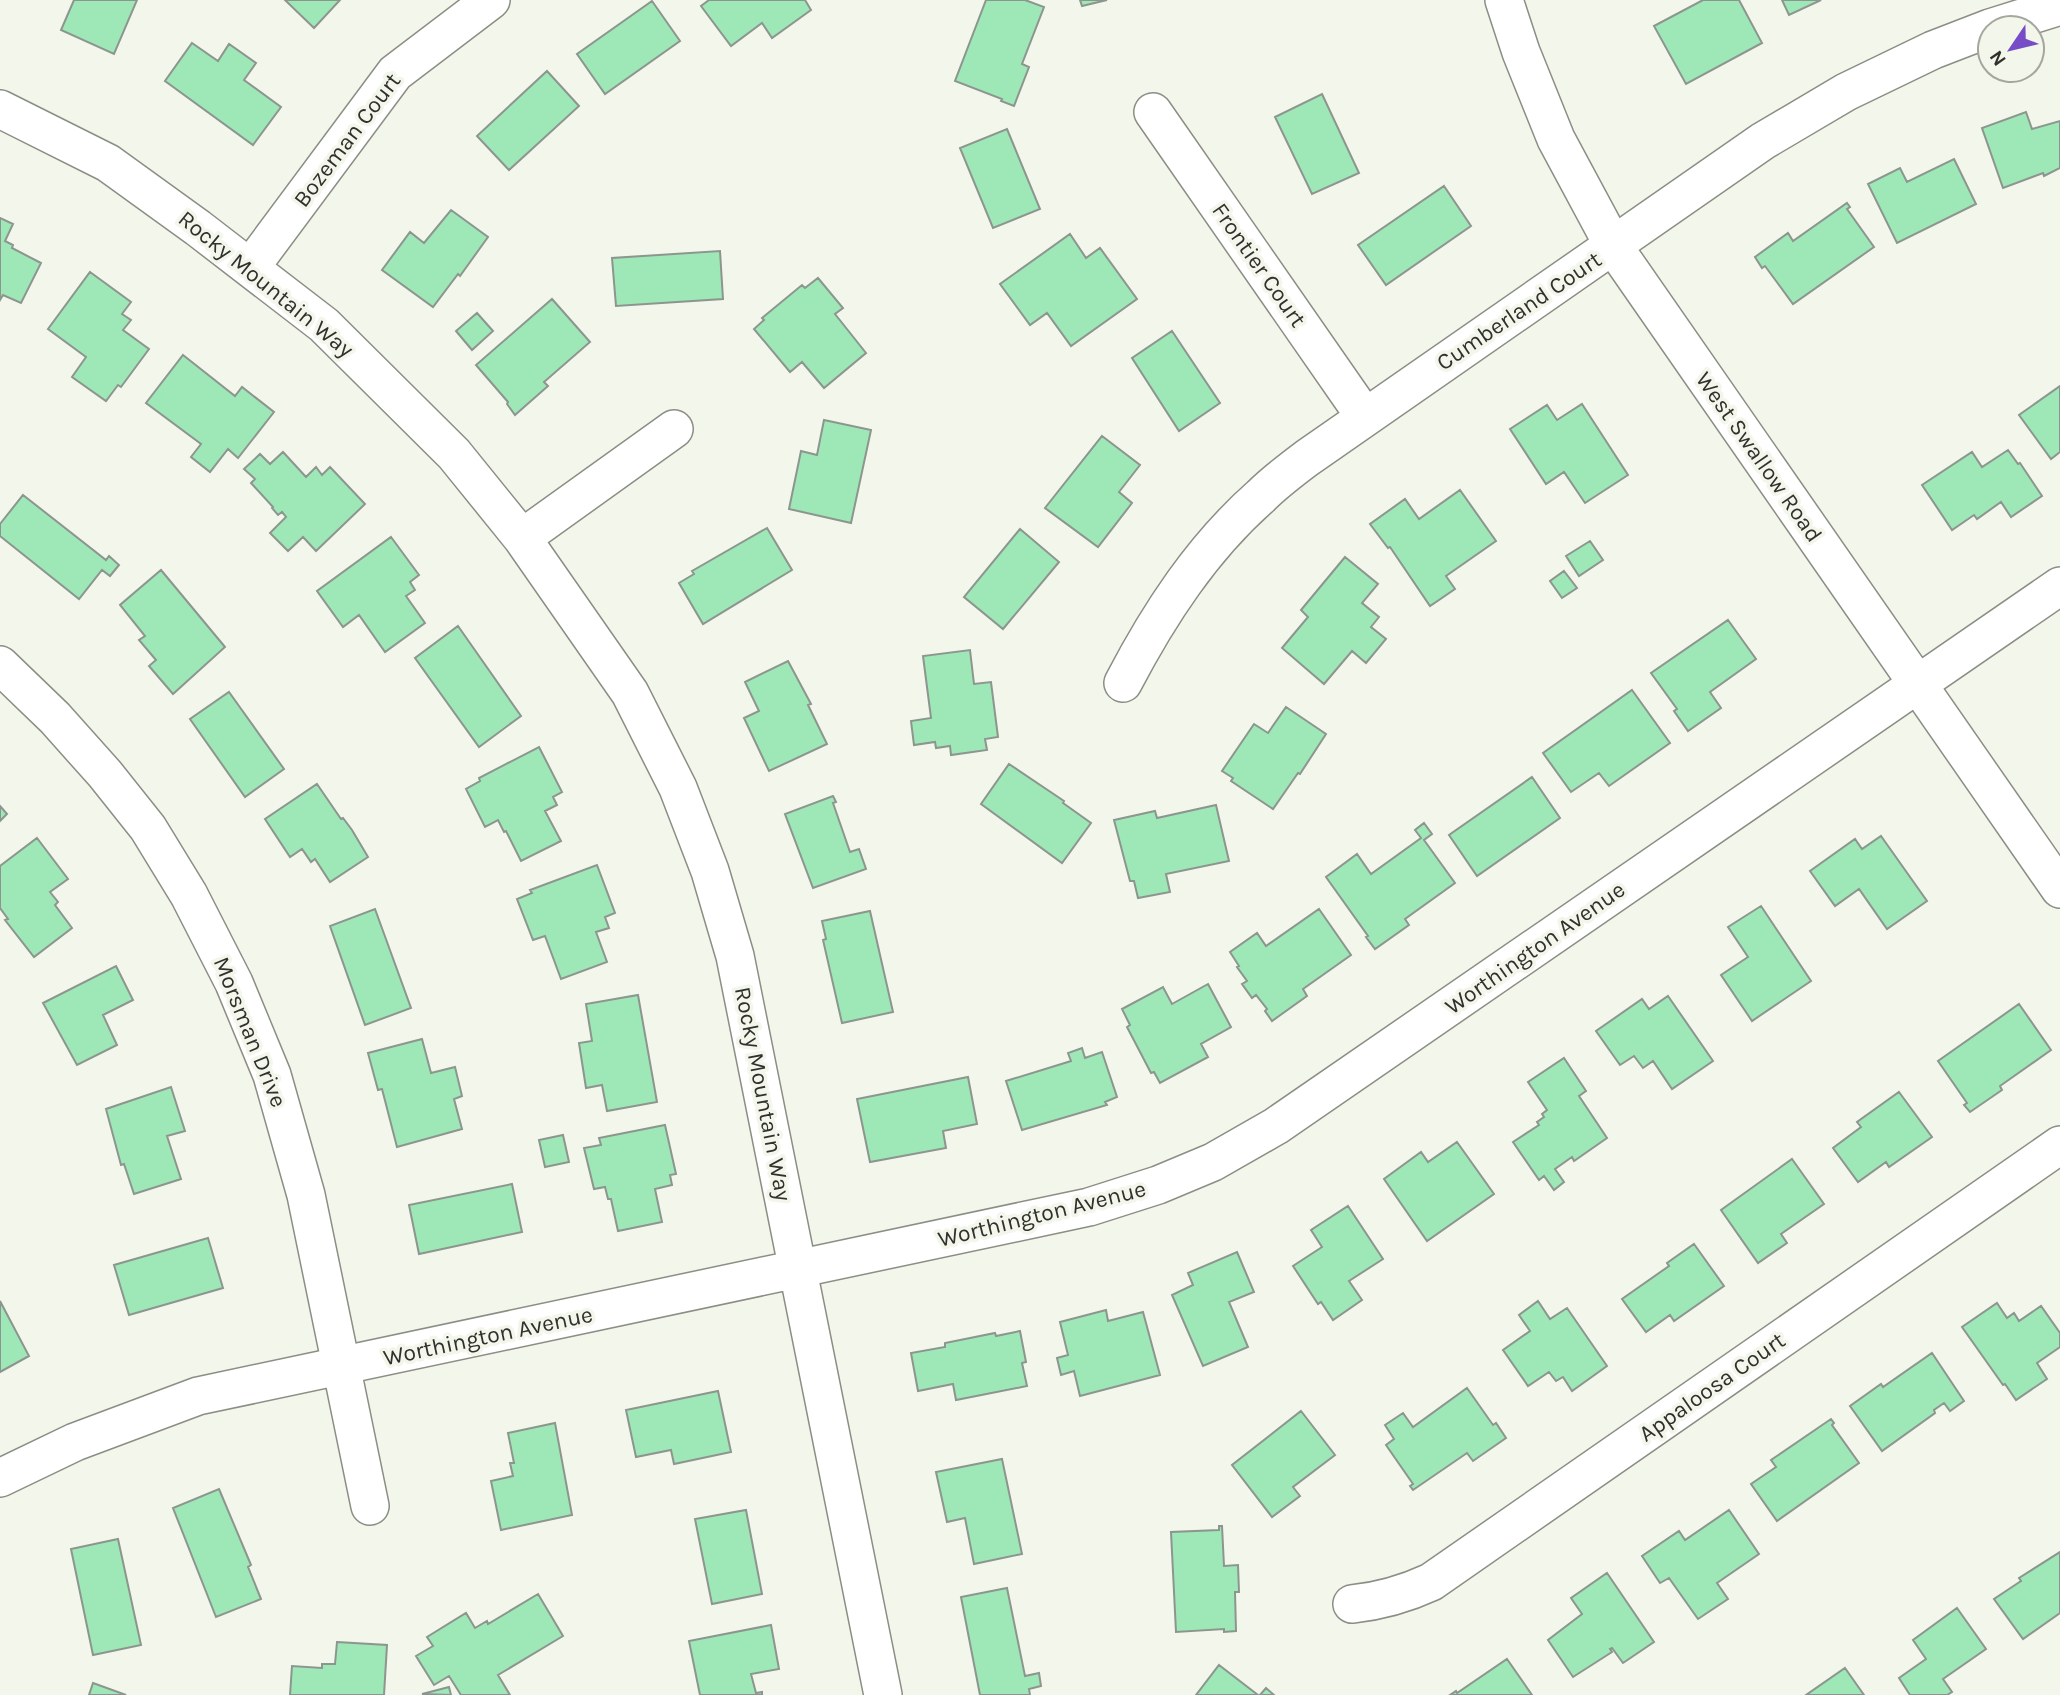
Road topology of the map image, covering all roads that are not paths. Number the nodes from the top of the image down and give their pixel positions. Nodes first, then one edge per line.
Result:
1 (491, 0) edge
2 (1504, 0) edge
3 (2060, 6) edge
4 (2035, 14) edge
5 (1976, 33) edge
6 (0, 109) edge
7 (1153, 112) dead end
8 (1614, 247) junction
9 (250, 268) junction
10 (1365, 417) junction
11 (674, 429) dead end
12 (522, 538) junction
13 (2060, 586) edge
14 (0, 665) edge
15 (1124, 683) dead end
16 (1918, 685) junction
17 (2060, 889) edge
18 (2060, 1146) edge
19 (799, 1270) junction
20 (341, 1367) junction
21 (0, 1479) edge
22 (370, 1506) dead end
23 (1353, 1604) dead end
24 (883, 1695) edge

1 - 9 street, Bozeman Court
2 - 8 street, West Swallow Road
3 - 4 street, Cumberland Court
5 - 8 street, Cumberland Court
6 - 9 street, Rocky Mountain Way
7 - 10 street, Frontier Court
8 - 10 street, Cumberland Court
8 - 16 street, West Swallow Road
9 - 12 street, Rocky Mountain Way
10 - 15 street, Cumberland Court
11 - 12 street
12 - 19 street, Rocky Mountain Way
13 - 16 street, Worthington Avenue
14 - 20 street, Morsman Drive
16 - 17 street, West Swallow Road
16 - 19 street, Worthington Avenue
18 - 23 street, Appaloosa Court
19 - 20 street, Worthington Avenue
19 - 24 street, Rocky Mountain Way
20 - 21 street, Worthington Avenue
20 - 22 street, Morsman Drive

